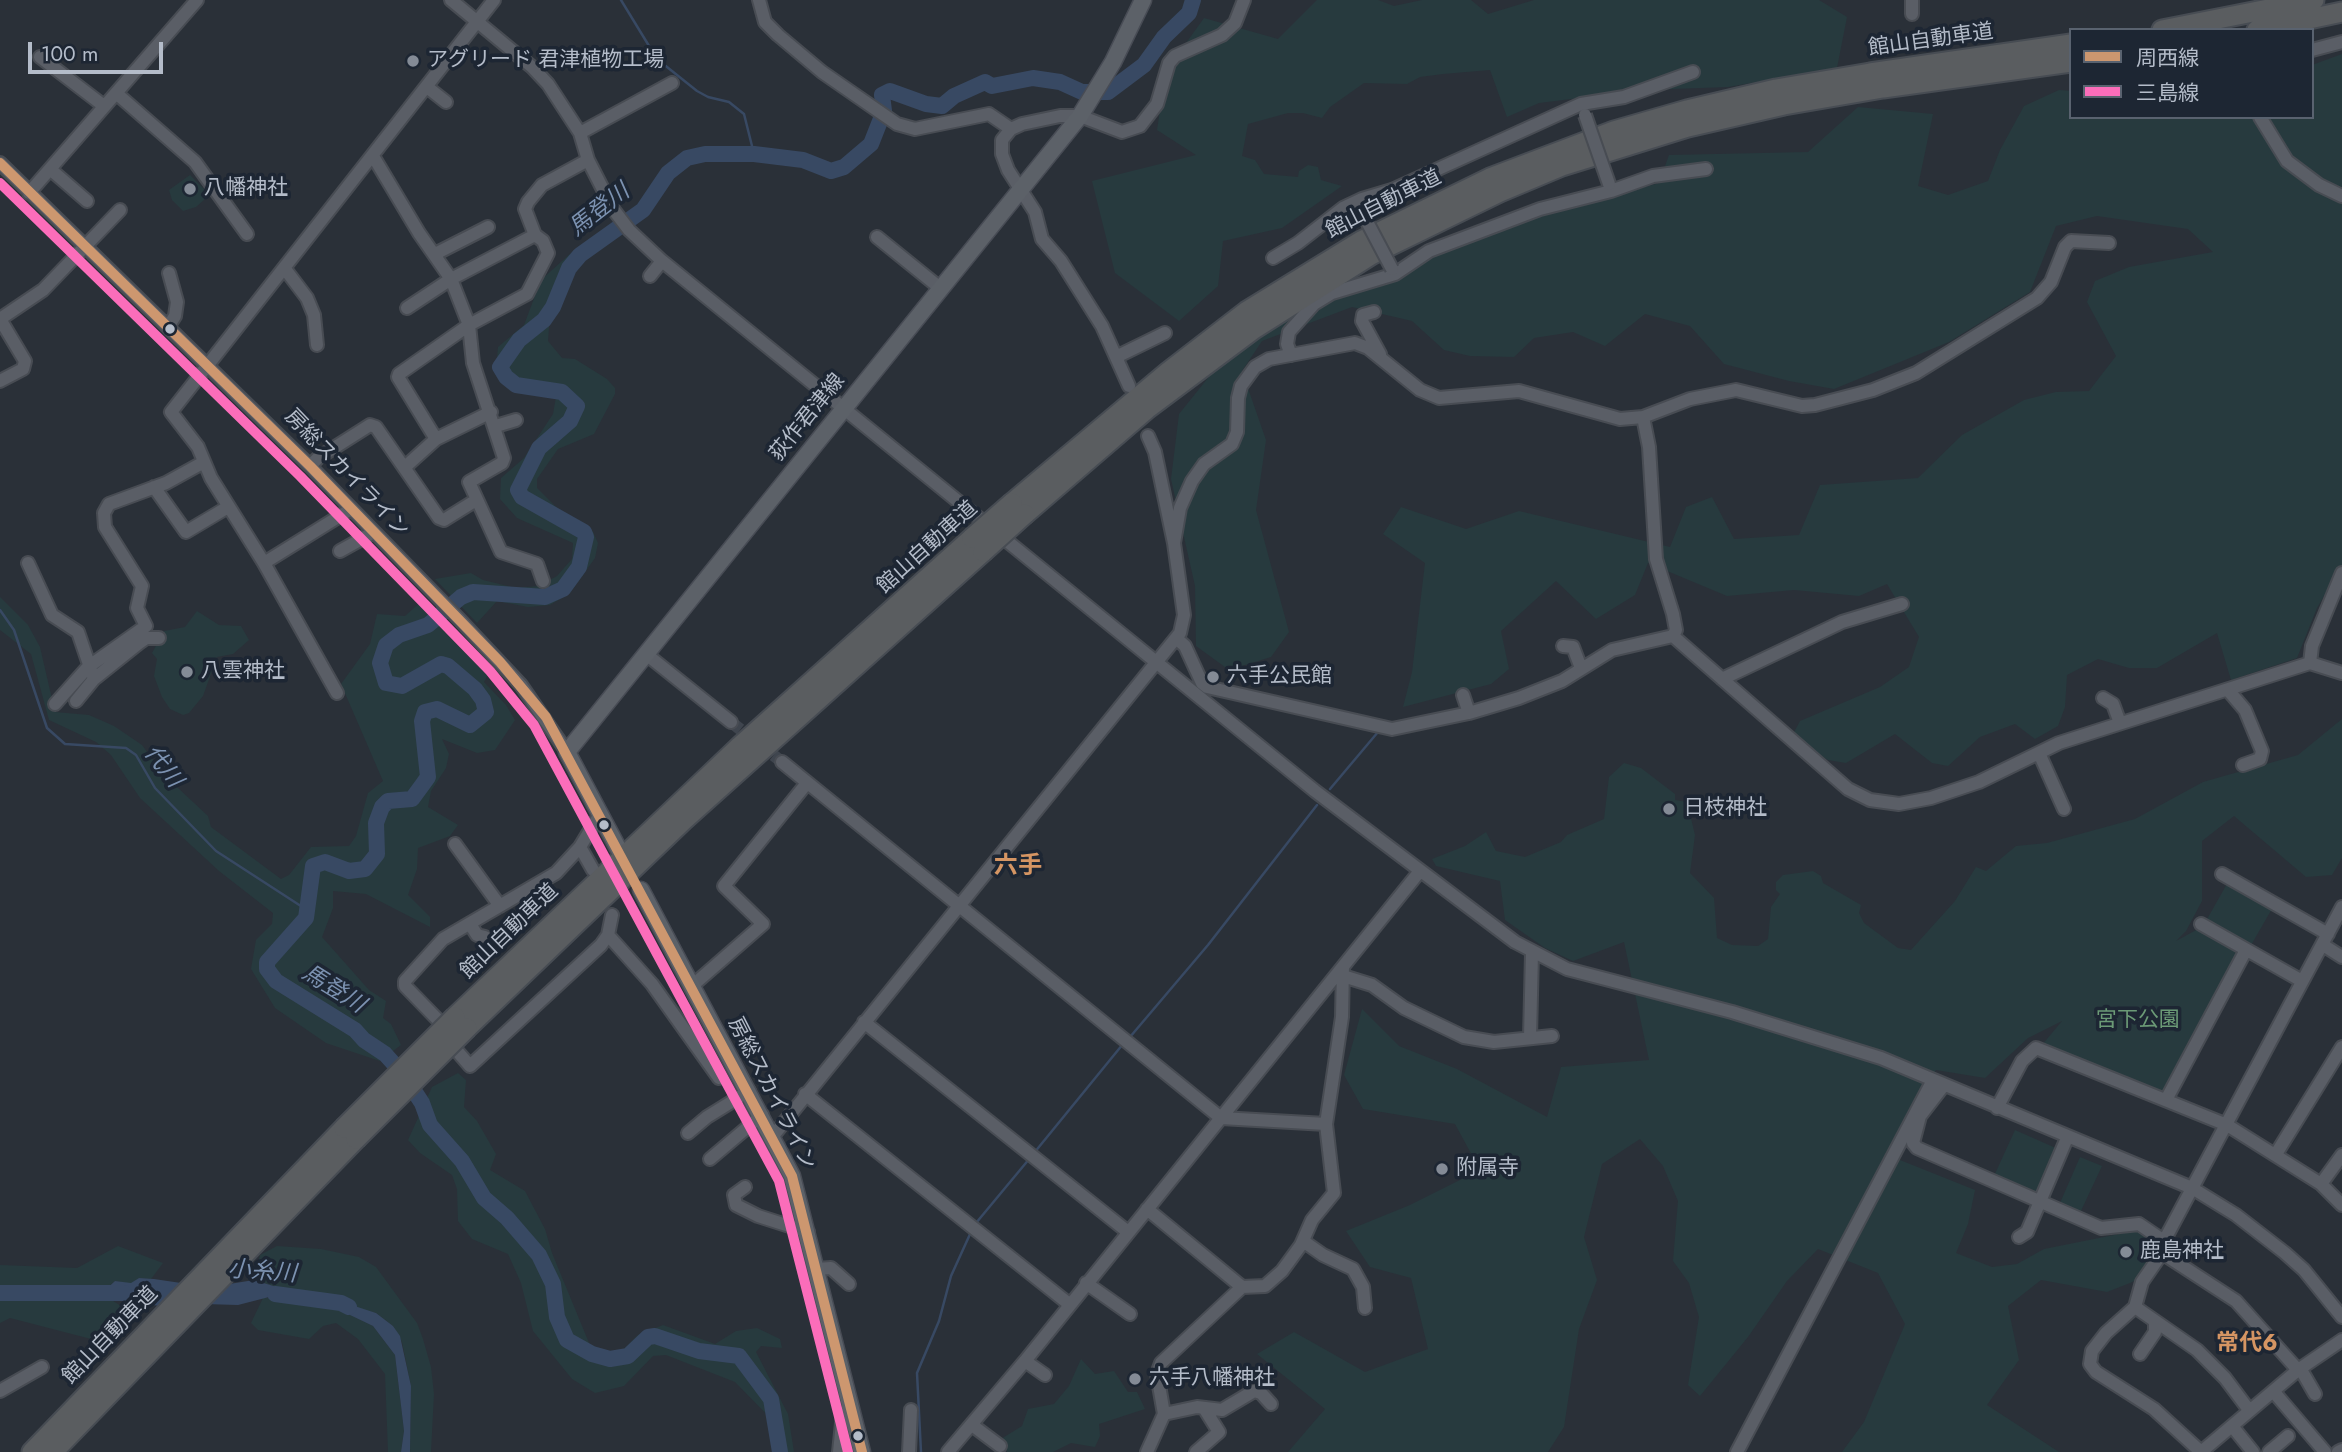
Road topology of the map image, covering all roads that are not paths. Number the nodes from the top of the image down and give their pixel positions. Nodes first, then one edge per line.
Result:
1 (197, 0) edge
2 (451, 0) edge
3 (494, 0) edge
4 (759, 0) edge
5 (1143, 0) edge
6 (1244, 0) edge
7 (1912, 0) edge
8 (2314, 0) edge
9 (2342, 12) edge
10 (1912, 14) dead end
11 (477, 23) junction
12 (2172, 28) edge
13 (2266, 28) edge
14 (2342, 42) edge
15 (2069, 44) edge
16 (2314, 49) edge
17 (40, 57) dead end
18 (2069, 62) edge
19 (1693, 72) dead end
20 (672, 83) dead end
21 (427, 87) junction
22 (116, 93) junction
23 (446, 102) dead end
24 (104, 106) junction
25 (1583, 109) junction
26 (1082, 114) junction
27 (2261, 119) edge
28 (1011, 129) junction
29 (580, 133) junction
30 (373, 156) junction
31 (589, 160) junction
32 (0, 163) edge
33 (50, 169) junction
34 (1706, 169) dead end
35 (1610, 188) junction
36 (1020, 190) junction
37 (29, 193) junction
38 (2342, 196) edge
39 (87, 201) dead end
40 (1356, 202) junction
41 (120, 210) dead end
42 (488, 227) dead end
43 (247, 234) dead end
44 (536, 235) junction
45 (877, 237) dead end
46 (2109, 243) dead end
47 (83, 246) junction
48 (435, 254) junction
49 (1273, 258) dead end
50 (662, 261) junction
51 (285, 269) junction
52 (1394, 271) junction
53 (169, 273) dead end
54 (650, 276) dead end
55 (451, 279) junction
56 (940, 288) junction
57 (407, 308) dead end
58 (1374, 312) dead end
59 (0, 319) edge
60 (469, 325) junction
61 (168, 327) junction
62 (1165, 333) dead end
63 (317, 345) dead end
64 (1291, 355) junction
65 (1116, 357) junction
66 (1382, 357) junction
67 (209, 366) junction
68 (0, 381) edge
69 (1129, 387) dead end
70 (844, 407) junction
71 (491, 412) junction
72 (1643, 417) junction
73 (516, 420) dead end
74 (496, 426) junction
75 (1148, 436) dead end
76 (436, 439) junction
77 (204, 462) junction
78 (310, 466) junction
79 (405, 467) junction
80 (154, 487) junction
81 (472, 502) dead end
82 (228, 507) junction
83 (1018, 508) junction
84 (351, 509) junction
85 (374, 533) junction
86 (1174, 543) junction
87 (340, 551) dead end
88 (28, 563) dead end
89 (264, 563) junction
90 (2342, 573) edge
91 (542, 581) dead end
92 (1902, 604) dead end
93 (1673, 636) junction
94 (159, 638) dead end
95 (1176, 638) junction
96 (1563, 646) dead end
97 (646, 654) junction
98 (1156, 663) junction
99 (2310, 663) junction
100 (1581, 668) junction
101 (91, 673) junction
102 (2342, 673) edge
103 (1722, 679) junction
104 (2228, 690) junction
105 (337, 692) dead end
106 (1463, 695) dead end
107 (2104, 698) dead end
108 (76, 701) dead end
109 (55, 704) dead end
110 (1469, 713) junction
111 (730, 722) tunnel mouth
112 (2120, 723) junction
113 (567, 752) junction
114 (2039, 753) junction
115 (782, 762) tunnel mouth
116 (2242, 765) dead end
117 (807, 783) junction
118 (2064, 809) dead end
119 (600, 814) junction
120 (455, 844) dead end
121 (580, 847) junction
122 (619, 850) dead end
123 (593, 870) dead end
124 (1420, 871) junction
125 (2222, 874) dead end
126 (641, 890) dead end
127 (500, 906) junction
128 (958, 906) junction
129 (2342, 907) edge
130 (612, 915) dead end
131 (470, 923) junction
132 (2201, 924) dead end
133 (608, 935) junction
134 (485, 937) dead end
135 (2325, 939) junction
136 (2246, 950) junction
137 (1532, 953) junction
138 (2342, 957) edge
139 (1343, 971) junction
140 (2302, 981) junction
141 (692, 986) junction
142 (453, 1022) junction
143 (863, 1022) junction
144 (1552, 1036) dead end
145 (1530, 1037) junction
146 (2342, 1047) edge
147 (457, 1051) dead end
148 (719, 1078) dead end
149 (1938, 1083) junction
150 (748, 1091) junction
151 (806, 1094) junction
152 (2166, 1100) junction
153 (1997, 1108) junction
154 (762, 1115) junction
155 (1221, 1118) junction
156 (1326, 1124) junction
157 (2227, 1125) junction
158 (688, 1133) dead end
159 (773, 1136) junction
160 (2067, 1138) junction
161 (2276, 1154) junction
162 (2342, 1155) edge
163 (710, 1159) dead end
164 (2321, 1185) junction
165 (746, 1187) dead end
166 (2192, 1188) junction
167 (2040, 1201) junction
168 (2342, 1205) edge
169 (1147, 1209) junction
170 (808, 1231) junction
171 (1128, 1232) junction
172 (2019, 1237) dead end
173 (1303, 1241) junction
174 (2163, 1247) junction
175 (817, 1269) junction
176 (1086, 1283) junction
177 (849, 1284) dead end
178 (1242, 1287) junction
179 (1069, 1304) junction
180 (2135, 1307) junction
181 (1364, 1308) dead end
182 (1130, 1314) dead end
183 (2342, 1317) edge
184 (2155, 1321) junction
185 (2342, 1340) edge
186 (136, 1353) junction
187 (2140, 1354) dead end
188 (1025, 1361) junction
189 (42, 1367) dead end
190 (2299, 1369) junction
191 (1045, 1375) dead end
192 (0, 1391) edge
193 (2273, 1391) junction
194 (2315, 1394) dead end
195 (1271, 1404) dead end
196 (852, 1408) junction
197 (1204, 1408) junction
198 (911, 1410) dead end
199 (2249, 1410) junction
200 (1164, 1414) junction
201 (972, 1425) junction
202 (2232, 1426) junction
203 (2288, 1436) dead end
204 (1000, 1446) dead end
205 (32, 1452) edge
206 (53, 1452) edge
207 (839, 1452) edge
208 (862, 1452) edge
209 (909, 1452) edge
210 (948, 1452) edge
211 (1147, 1452) edge
212 (1196, 1452) edge
213 (1737, 1452) edge
214 (2201, 1452) edge
215 (2253, 1452) edge
216 (2269, 1452) edge
217 (2325, 1452) edge

1 - 22 street
2 - 11 street
3 - 11 street
4 - 28 street
5 - 26 main road, 荻作君津線
6 - 26 street
7 - 10 street
8 - 12 highway
9 - 13 highway
11 - 21 street
11 - 29 street
14 - 16 street
15 - 83 highway, 館山自動車道
17 - 24 street
18 - 83 highway, 館山自動車道
19 - 25 street
20 - 29 street
21 - 23 street
21 - 30 street
22 - 24 street
22 - 43 street
24 - 33 street
25 - 35 street, bridge
25 - 40 street
26 - 28 street
26 - 36 main road, 荻作君津線
27 - 38 street
28 - 36 street
29 - 31 street
30 - 48 street
30 - 51 street
31 - 44 street
31 - 50 street
32 - 37 street, 房総スカイライン
33 - 37 street
33 - 39 street
34 - 35 street
35 - 52 street
36 - 56 main road, 荻作君津線
36 - 65 street
37 - 47 street, 房総スカイライン
40 - 49 street
40 - 52 street, bridge
41 - 47 street
42 - 48 street
44 - 55 street
44 - 60 street
45 - 56 street
46 - 72 street
47 - 59 street
47 - 61 street, 房総スカイライン
48 - 55 street
50 - 54 street
50 - 70 street
51 - 63 street
51 - 67 street
52 - 64 street
53 - 61 street
55 - 57 street
55 - 60 street
56 - 70 main road, 荻作君津線
58 - 66 street
59 - 68 street
60 - 71 street
60 - 76 street
61 - 67 street, 房総スカイライン
62 - 65 street
64 - 66 street
64 - 86 street
65 - 69 street
66 - 72 street
67 - 77 street
67 - 78 street, 房総スカイライン
70 - 97 main road, 荻作君津線
70 - 98 street
71 - 74 street
71 - 76 street
72 - 93 street
73 - 74 street
74 - 91 street
75 - 86 street
76 - 79 street
77 - 80 street
77 - 82 street
78 - 79 street
78 - 84 street, 房総スカイライン
79 - 81 street
80 - 82 street
80 - 101 street
82 - 89 street
83 - 142 highway, 館山自動車道, bridge
84 - 85 street, 房総スカイライン
84 - 89 street
85 - 87 street
85 - 113 street, 房総スカイライン
86 - 95 street
88 - 101 street
89 - 105 street
90 - 99 street
92 - 103 street
93 - 100 street
93 - 103 street
94 - 101 street
95 - 98 street
95 - 110 street
96 - 100 street
97 - 111 street
97 - 113 main road, 荻作君津線
98 - 124 street
98 - 128 street
99 - 102 street
99 - 104 street
100 - 110 street
101 - 108 street
101 - 109 street
103 - 114 street
104 - 112 street
104 - 116 street
106 - 110 street
107 - 112 street
112 - 114 street
113 - 119 main road, 房総スカイライン
114 - 118 street
115 - 117 street
117 - 128 street
117 - 141 street
119 - 121 street
119 - 122 main road, 房総スカイライン
120 - 127 street
121 - 123 street
121 - 127 street
124 - 137 street
124 - 139 street
125 - 135 street
126 - 141 main road, 房総スカイライン
127 - 131 street
128 - 143 street
128 - 155 street
129 - 135 street
130 - 133 street
131 - 134 street
131 - 142 street
132 - 136 street
133 - 147 street
133 - 148 street
135 - 138 street
135 - 140 street
136 - 140 street
136 - 152 street
137 - 145 street
137 - 149 street
139 - 145 street
139 - 155 street
139 - 156 street
140 - 157 street
141 - 150 main road, 房総スカイライン
142 - 186 highway, 館山自動車道, bridge
143 - 151 street
143 - 171 street
144 - 145 street
146 - 161 street
149 - 153 street
149 - 167 street
149 - 213 street
150 - 154 main road, 房総スカイライン
150 - 158 street
151 - 159 street
151 - 179 street
152 - 153 street
152 - 157 street
153 - 160 street
154 - 159 main road, 房総スカイライン
154 - 163 street
155 - 156 street
155 - 169 street
156 - 173 street
157 - 161 street
157 - 166 street
159 - 170 main road, 房総スカイライン
160 - 166 street
160 - 167 street
161 - 164 street
162 - 164 street
164 - 168 street
165 - 170 street
166 - 174 street
166 - 183 street
167 - 172 street
167 - 174 street
169 - 171 street
169 - 178 street
170 - 175 main road, 房総スカイライン
171 - 176 street
173 - 178 street
173 - 181 street
174 - 180 street
174 - 190 street
175 - 177 street
175 - 196 main road, 房総スカイライン
176 - 179 street
176 - 182 street
178 - 200 street
179 - 188 street
180 - 184 street
180 - 214 street
184 - 187 street
184 - 199 street
185 - 190 street
186 - 205 highway, 館山自動車道
186 - 206 highway, 館山自動車道
188 - 191 street
188 - 201 street
189 - 192 street
190 - 193 street
190 - 194 street
193 - 199 street
193 - 217 street
195 - 197 street
196 - 207 street
196 - 208 main road, 房総スカイライン
197 - 200 street
197 - 212 street
198 - 209 street
199 - 202 street
200 - 211 street
201 - 204 street
201 - 210 street
202 - 214 street
202 - 215 street
203 - 216 street

